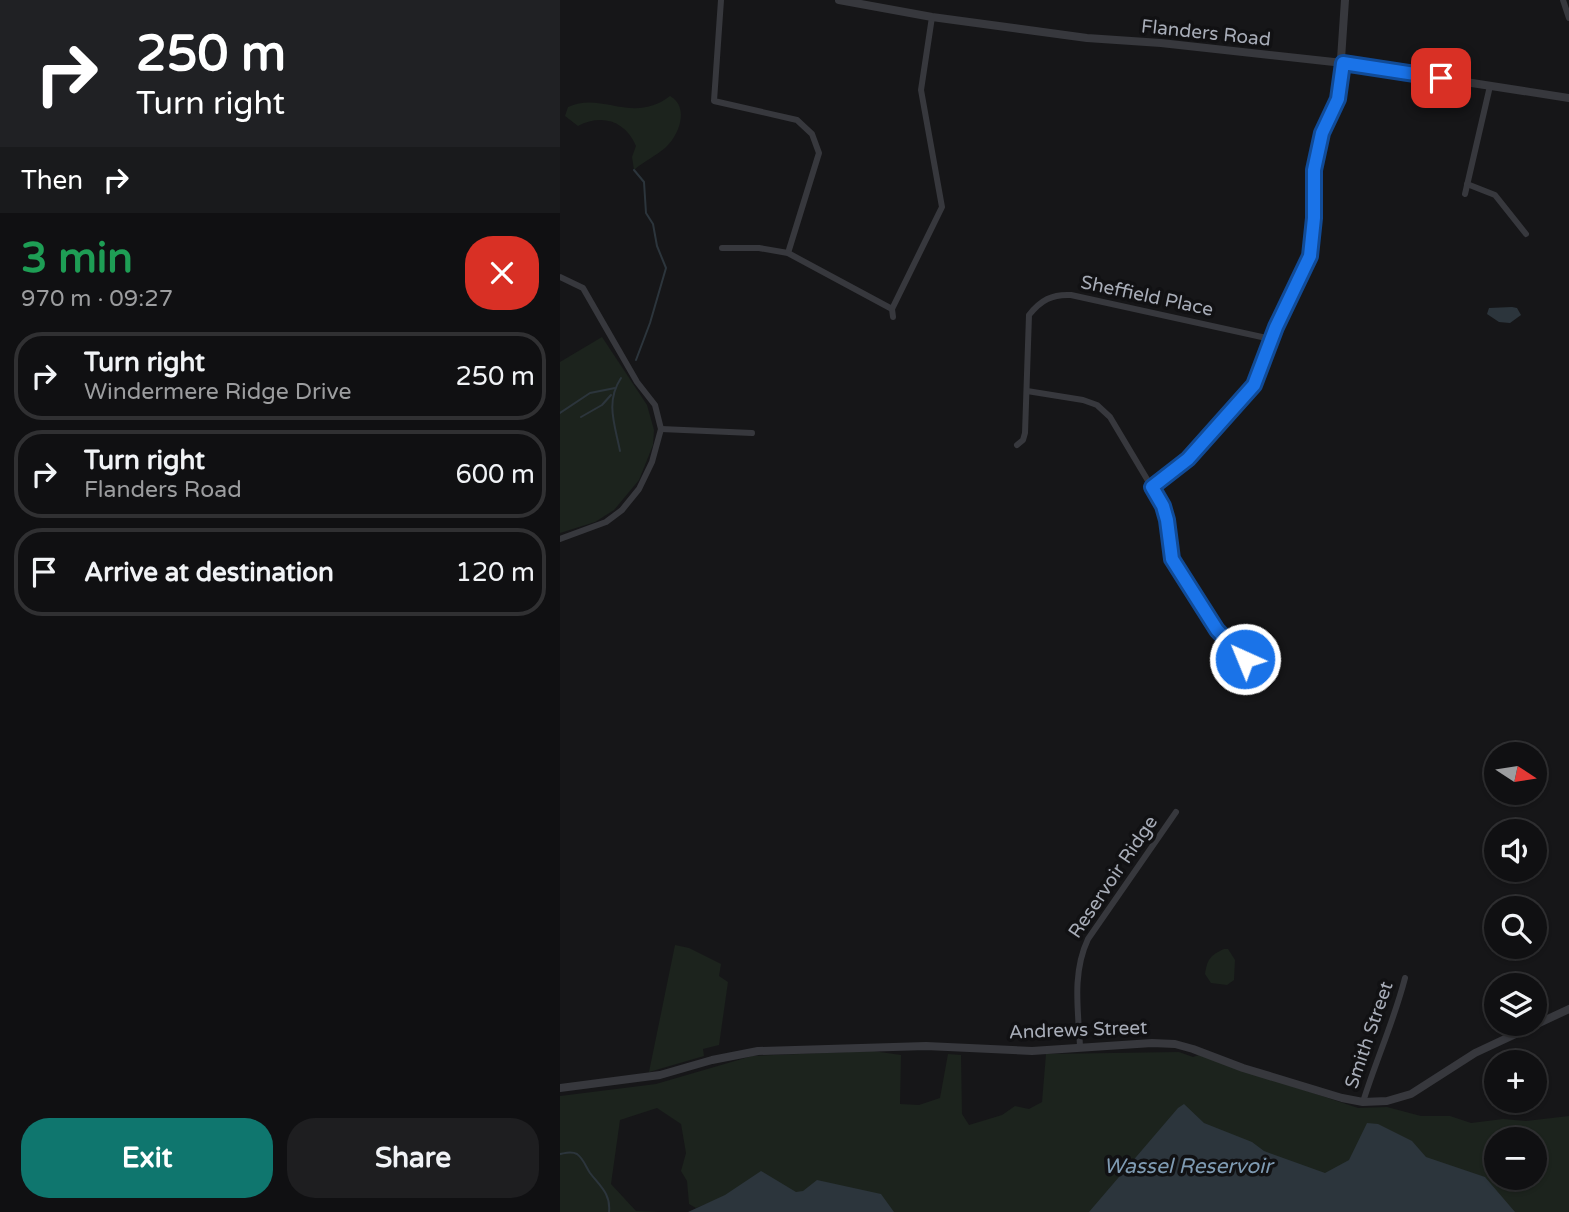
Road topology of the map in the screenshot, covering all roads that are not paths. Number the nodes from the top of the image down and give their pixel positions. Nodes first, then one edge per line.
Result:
1 (721, 0) edge
2 (839, 0) edge
3 (1345, 0) edge
4 (1563, 0) edge
5 (866, 2) edge
6 (932, 17) junction
7 (1569, 18) edge
8 (1343, 63) junction
9 (1490, 86) junction
10 (1569, 98) edge
11 (1467, 184) junction
12 (1465, 194) dead end
13 (1527, 234) dead end
14 (722, 248) dead end
15 (788, 253) junction
16 (560, 277) edge
17 (892, 309) junction
18 (893, 317) dead end
19 (1271, 339) junction
20 (1027, 391) junction
21 (661, 429) junction
22 (752, 433) dead end
23 (1017, 445) dead end
24 (1152, 487) junction
25 (560, 539) edge
26 (1245, 659) dead end
27 (1175, 811) dead end
28 (1405, 978) dead end
29 (1569, 1009) edge
30 (1080, 1046) junction
31 (560, 1088) edge
32 (1363, 1102) junction

1 - 15 street
2 - 5 street, Flanders Road
3 - 8 street
4 - 7 street
5 - 6 street, Flanders Road
6 - 8 street, Flanders Road
6 - 17 street
8 - 9 street, Flanders Road
8 - 19 street
9 - 10 street, Flanders Road
9 - 11 street
11 - 12 street
11 - 13 street
14 - 15 street
15 - 17 street
16 - 21 street
17 - 18 street
19 - 20 street, Sheffield Place
19 - 24 street
20 - 23 street, Sheffield Place
20 - 24 street
21 - 22 street
21 - 25 street
24 - 26 street
27 - 30 street, Reservoir Ridge
28 - 32 street, Smith Street
29 - 32 street, Andrews Street
30 - 31 street, Andrews Street
30 - 32 street, Andrews Street

